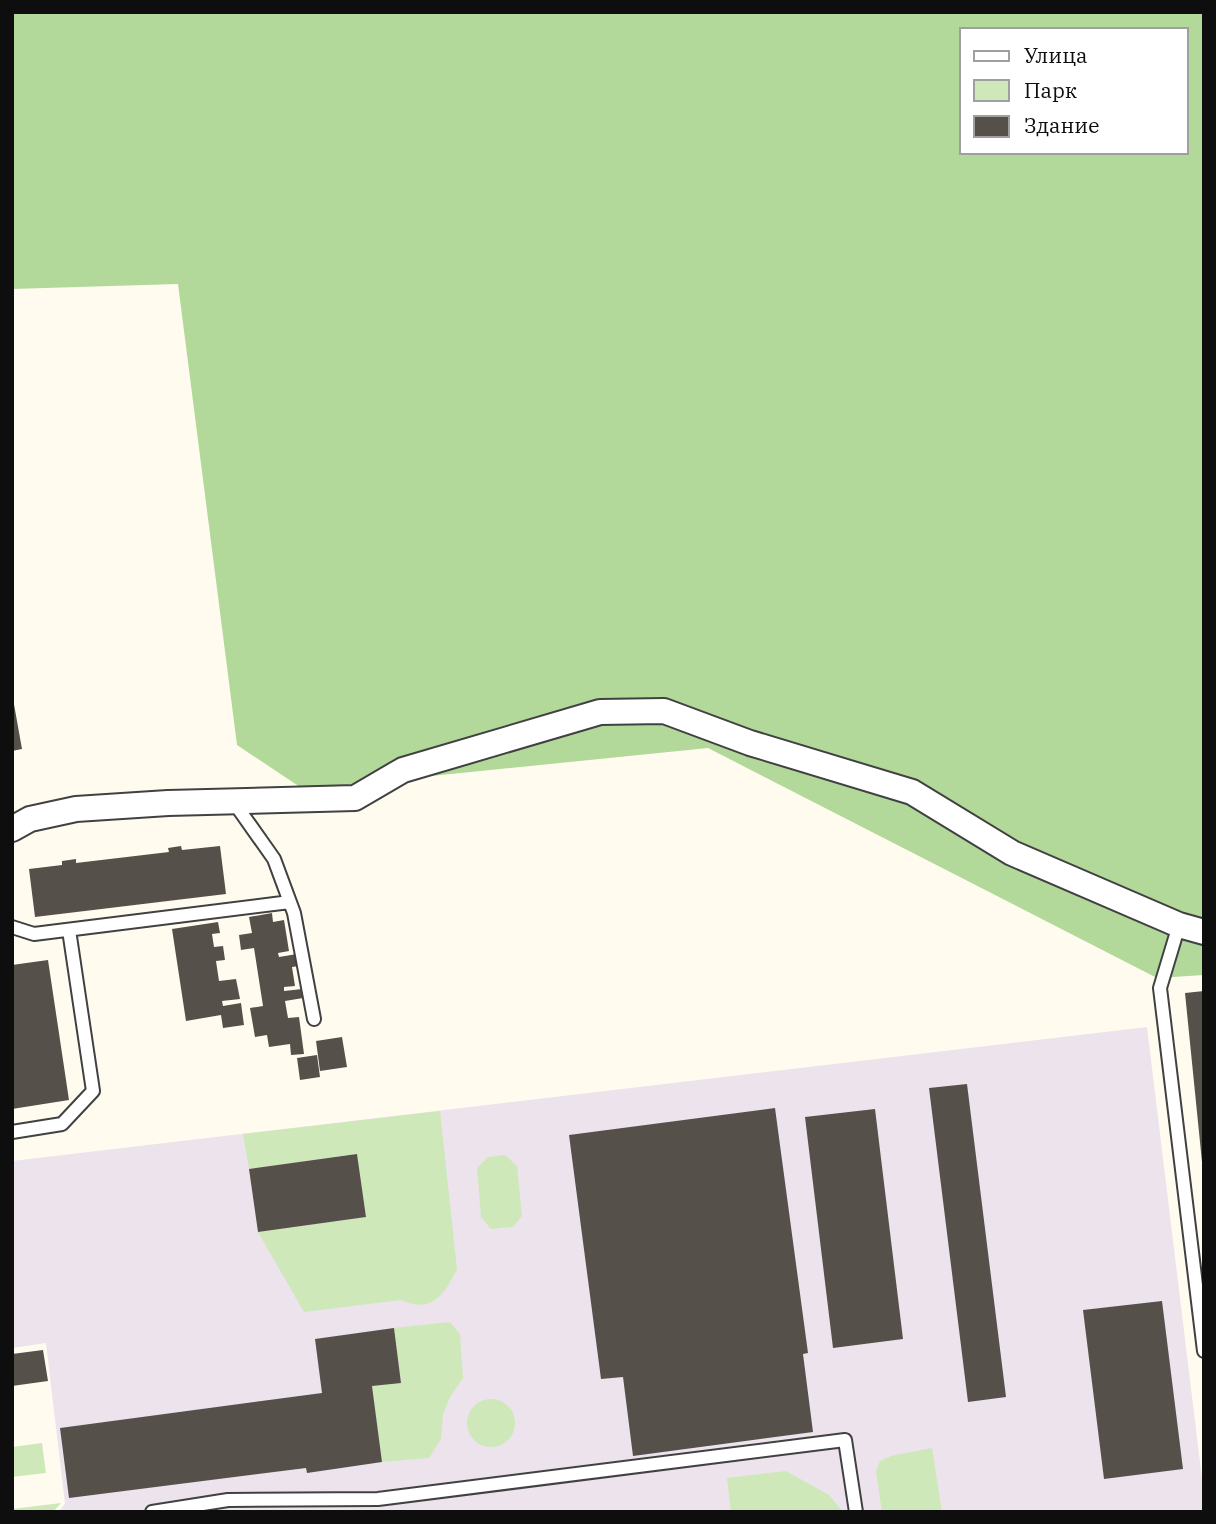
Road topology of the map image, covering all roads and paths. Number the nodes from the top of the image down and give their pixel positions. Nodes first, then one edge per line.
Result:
1 (233, 801) junction
2 (12, 829) edge
3 (290, 902) junction
4 (1179, 925) junction
5 (12, 928) edge
6 (69, 930) junction
7 (1204, 932) edge
8 (314, 1019) dead end
9 (12, 1132) edge
10 (1204, 1351) edge
11 (152, 1512) edge
12 (856, 1512) edge

1 - 2 street
1 - 3 lane
1 - 4 street
3 - 6 lane
3 - 8 lane
4 - 7 street
4 - 10 lane
5 - 6 lane
6 - 9 lane
11 - 12 lane

